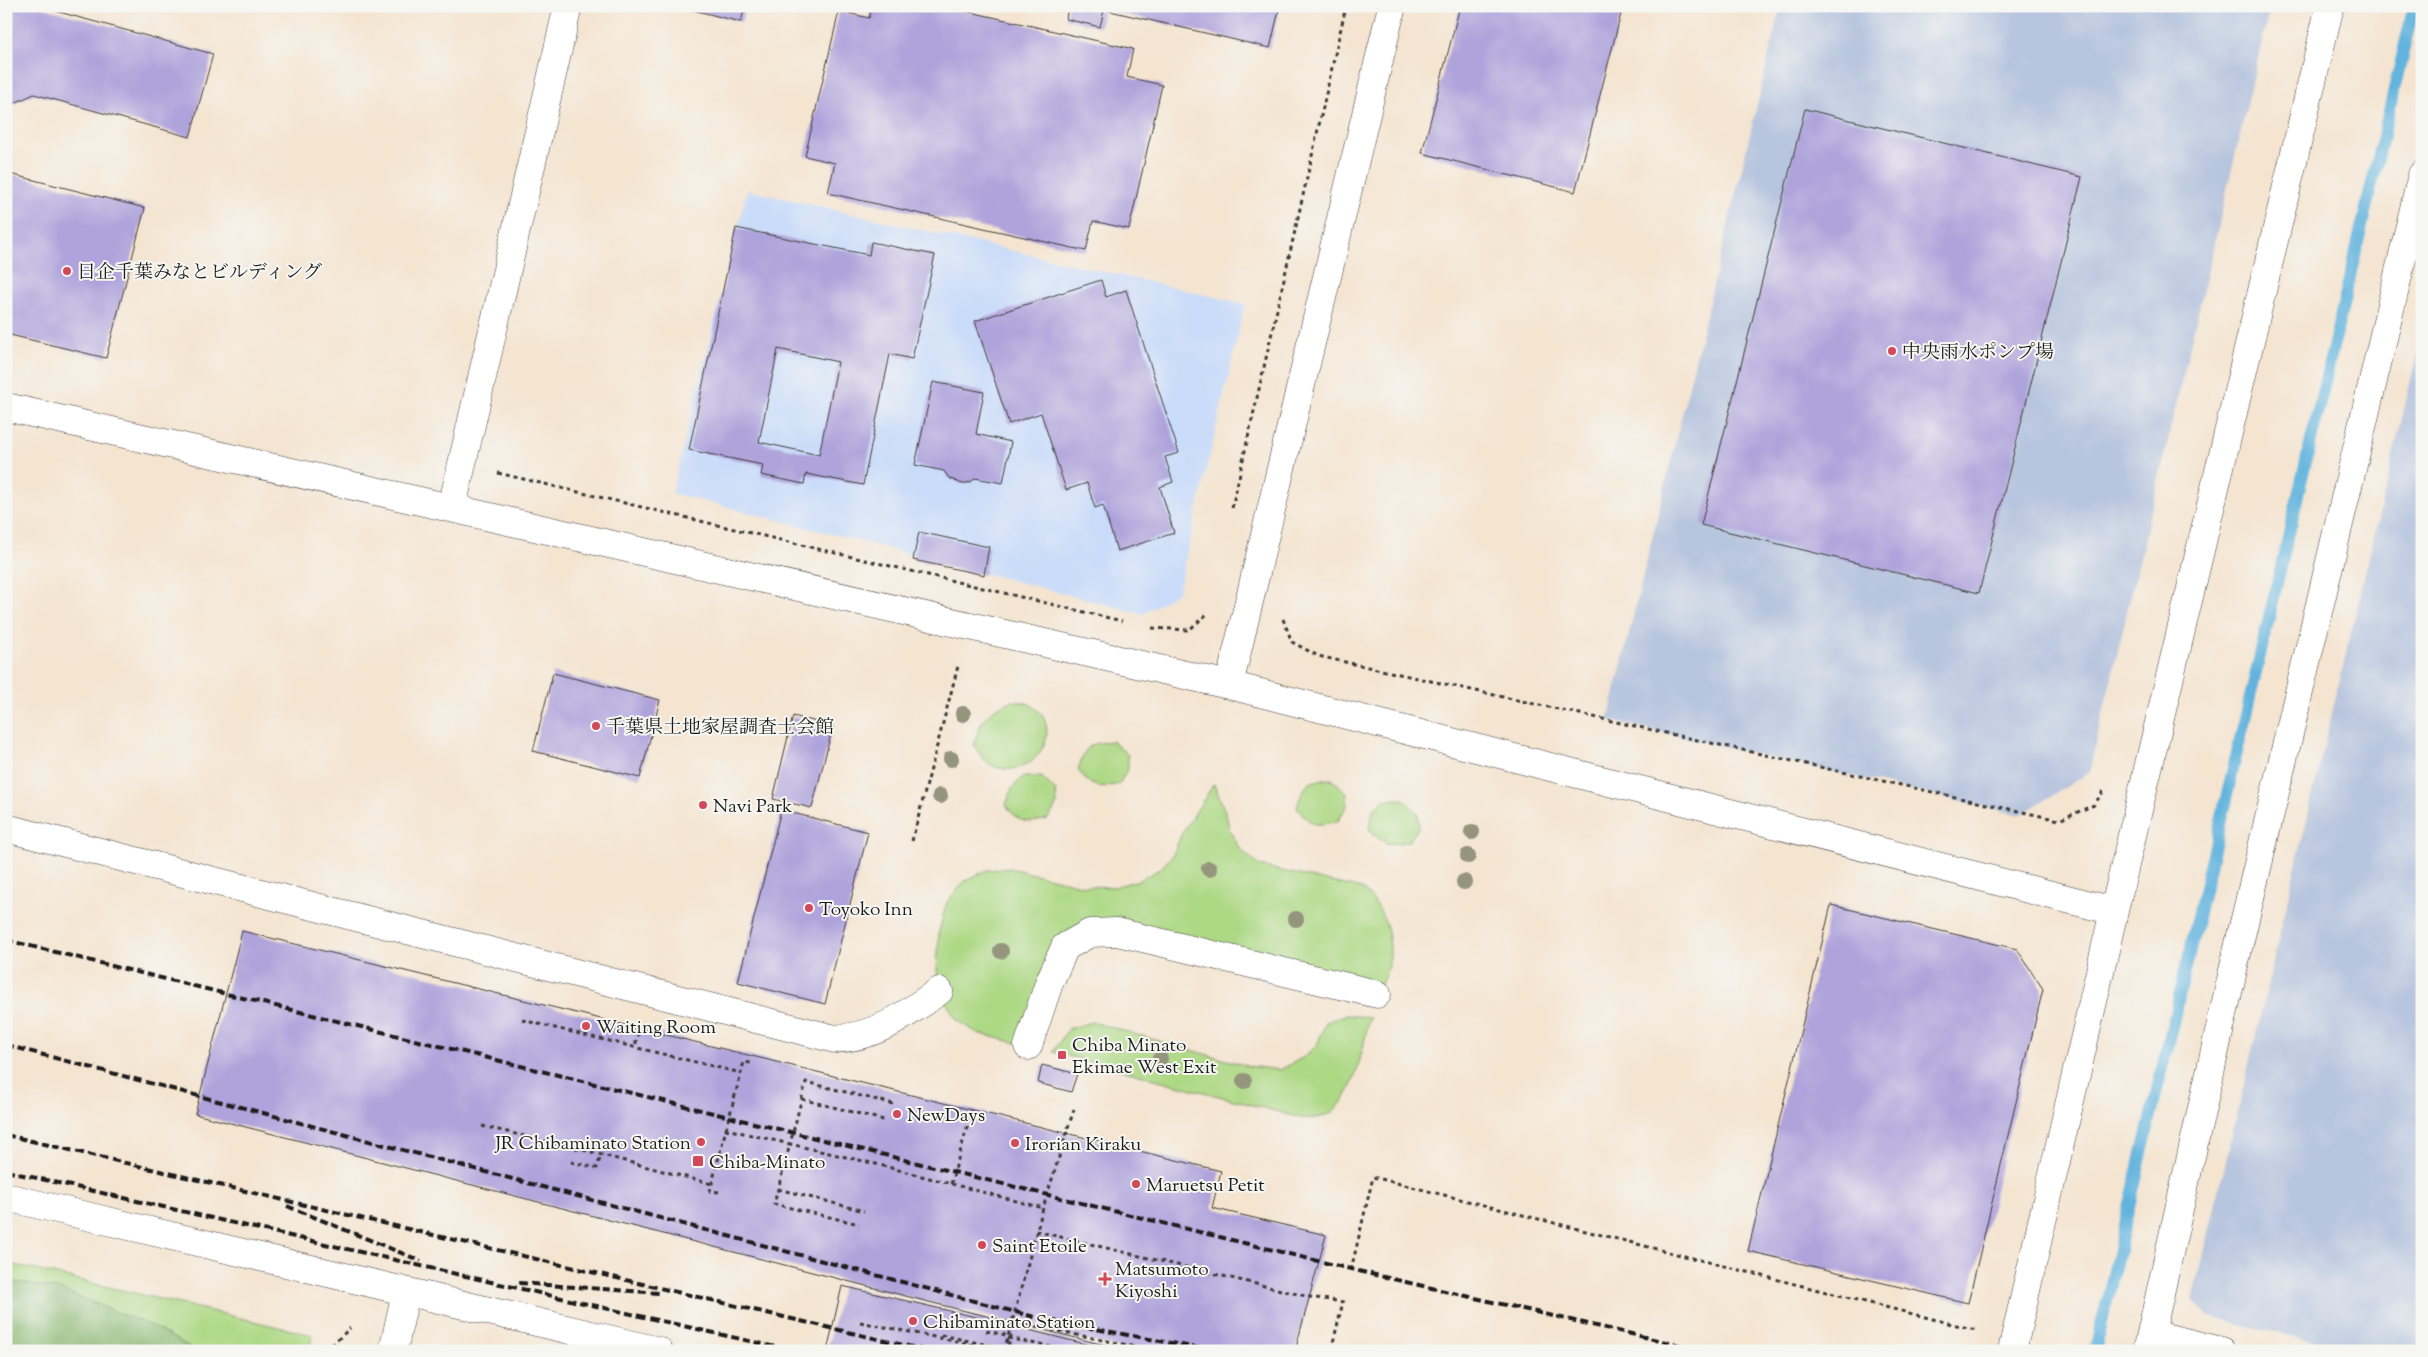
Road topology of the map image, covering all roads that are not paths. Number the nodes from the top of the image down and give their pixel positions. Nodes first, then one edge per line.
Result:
1 (568, 6) edge
2 (1392, 6) edge
3 (2330, 6) edge
4 (2422, 175) edge
5 (6, 407) edge
6 (452, 506) junction
7 (1230, 685) junction
8 (6, 828) edge
9 (2114, 911) junction
10 (939, 991) dead end
11 (1377, 994) dead end
12 (1028, 1046) dead end
13 (6, 1197) edge
14 (406, 1292) junction
15 (2150, 1342) edge
16 (393, 1351) edge
17 (659, 1351) edge
18 (2012, 1351) edge
19 (2222, 1351) edge

1 - 6 street
2 - 7 street
3 - 9 street
4 - 15 street
5 - 6 street
6 - 7 street
7 - 9 street
8 - 10 street
9 - 18 street
11 - 12 street
13 - 14 street
14 - 16 street
14 - 17 street
15 - 19 street

